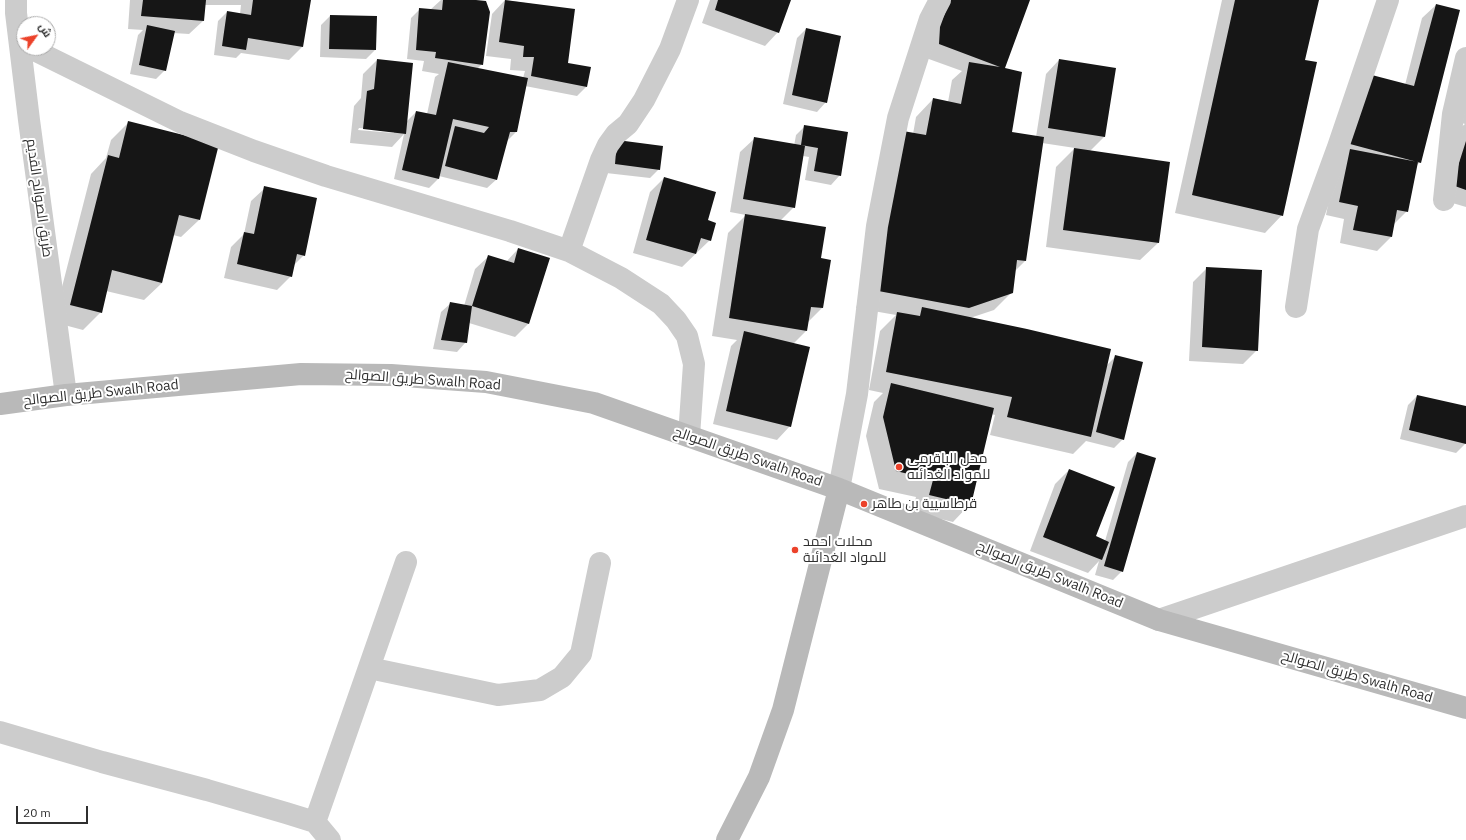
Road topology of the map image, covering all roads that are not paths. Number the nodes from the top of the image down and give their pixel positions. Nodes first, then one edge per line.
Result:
1 (5, 0) edge
2 (16, 0) edge
3 (688, 0) edge
4 (940, 0) edge
5 (1388, 0) edge
6 (0, 6) edge
7 (19, 16) edge
8 (25, 56) edge
9 (47, 56) edge
10 (1466, 58) edge
11 (1444, 200) dead end
12 (569, 251) junction
13 (1296, 307) dead end
14 (66, 395) junction
15 (0, 404) edge
16 (689, 436) junction
17 (839, 489) junction
18 (1466, 516) edge
19 (406, 562) dead end
20 (600, 563) dead end
21 (1159, 620) junction
22 (369, 668) junction
23 (1466, 708) edge
24 (0, 732) edge
25 (315, 822) junction
26 (330, 840) edge
27 (727, 840) edge

1 - 6 street
2 - 7 street, طريق الصوالح القديم
3 - 12 street
4 - 17 street
5 - 13 street
8 - 14 street, طريق الصوالح القديم
9 - 12 street
10 - 11 street
12 - 16 street
14 - 15 street, طريق الصوالح Swalh Road
14 - 16 street, طريق الصوالح Swalh Road
16 - 17 street, طريق الصوالح Swalh Road
17 - 21 street, طريق الصوالح Swalh Road
17 - 27 street
18 - 21 street
19 - 22 street
20 - 22 street
21 - 23 street, طريق الصوالح Swalh Road
22 - 25 street
24 - 25 street
25 - 26 street

